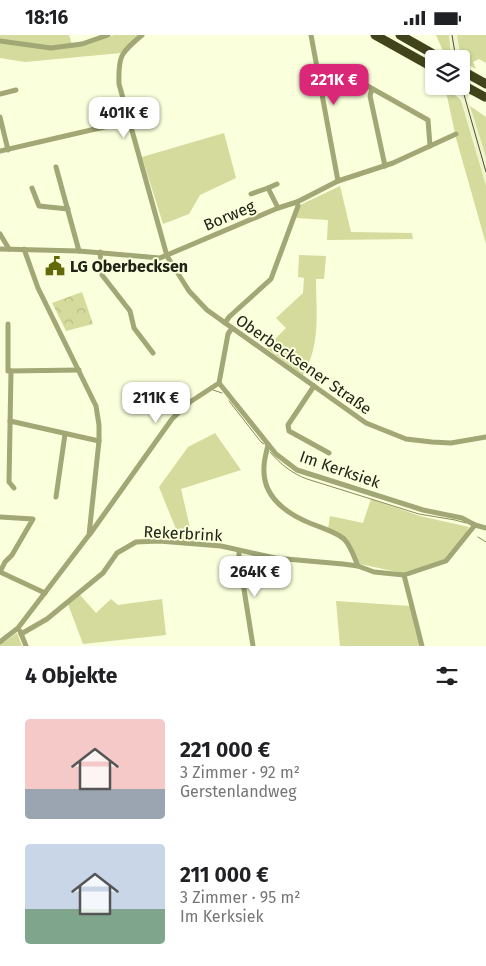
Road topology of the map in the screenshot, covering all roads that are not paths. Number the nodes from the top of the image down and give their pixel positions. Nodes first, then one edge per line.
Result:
1 (108, 35) edge
2 (142, 35) edge
3 (311, 35) edge
4 (376, 35) edge
5 (400, 35) edge
6 (0, 41) edge
7 (426, 50) edge
8 (425, 63) edge
9 (470, 75) edge
10 (483, 82) edge
11 (364, 84) dead end
12 (372, 89) junction
13 (470, 89) edge
14 (16, 90) dead end
15 (0, 94) edge
16 (485, 98) edge
17 (0, 117) edge
18 (130, 121) junction
19 (456, 133) dead end
20 (430, 146) junction
21 (8, 150) junction
22 (0, 151) edge
23 (385, 166) junction
24 (56, 167) dead end
25 (338, 181) junction
26 (277, 184) dead end
27 (32, 188) dead end
28 (268, 188) junction
29 (251, 195) dead end
30 (296, 202) junction
31 (278, 208) junction
32 (68, 209) junction
33 (0, 234) edge
34 (0, 249) edge
35 (9, 249) junction
36 (24, 249) junction
37 (80, 251) junction
38 (100, 252) junction
39 (167, 255) junction
40 (225, 323) junction
41 (8, 324) dead end
42 (232, 328) junction
43 (153, 353) dead end
44 (80, 370) junction
45 (12, 371) junction
46 (219, 383) junction
47 (314, 386) junction
48 (10, 421) junction
49 (65, 434) junction
50 (486, 437) edge
51 (100, 441) junction
52 (268, 444) junction
53 (329, 453) dead end
54 (14, 488) dead end
55 (56, 497) dead end
56 (0, 517) edge
57 (475, 525) junction
58 (486, 528) edge
59 (89, 535) junction
60 (239, 551) junction
61 (358, 566) junction
62 (0, 572) edge
63 (404, 575) junction
64 (45, 593) junction
65 (20, 631) junction
66 (0, 642) edge
67 (26, 646) edge
68 (253, 646) edge
69 (422, 646) edge

1 - 6 street
2 - 18 street, Oberbecksener Straße
3 - 25 street
4 - 8 highway
5 - 7 highway
9 - 10 highway
11 - 12 street
12 - 20 street
12 - 23 street
13 - 16 highway, bridge
14 - 15 street
17 - 21 street
18 - 21 street
18 - 39 street, Oberbecksener Straße
19 - 20 street, Borweg
20 - 23 street, Borweg
21 - 22 street
23 - 25 street, Borweg
24 - 32 street
25 - 30 street, Borweg
26 - 28 street
27 - 32 street
28 - 29 street
28 - 31 street
30 - 31 street, Borweg
30 - 40 street
31 - 39 street, Borweg
32 - 37 street
33 - 35 street
34 - 35 street, Borweg
35 - 36 street, Borweg
36 - 37 street, Borweg
36 - 44 street
37 - 38 street, Borweg
38 - 39 street, Borweg
38 - 43 street
39 - 40 street, Oberbecksener Straße
40 - 42 street, Oberbecksener Straße
41 - 45 street
42 - 46 street
42 - 47 street, Oberbecksener Straße
44 - 45 street
44 - 51 street
45 - 48 street
46 - 52 street, Im Kerksiek
46 - 59 street
47 - 50 street, Oberbecksener Straße
47 - 53 street
48 - 49 street
48 - 54 street
49 - 51 street
49 - 55 street
51 - 59 street
52 - 57 street, Im Kerksiek
52 - 61 street
56 - 62 street
57 - 58 street, Im Kerksiek
57 - 63 street, Rekerbrink
59 - 64 street
60 - 61 street, Rekerbrink
60 - 65 street, Rekerbrink
60 - 68 street
61 - 63 street, Rekerbrink
62 - 64 street
63 - 69 street
64 - 65 street
65 - 66 street
65 - 67 street

